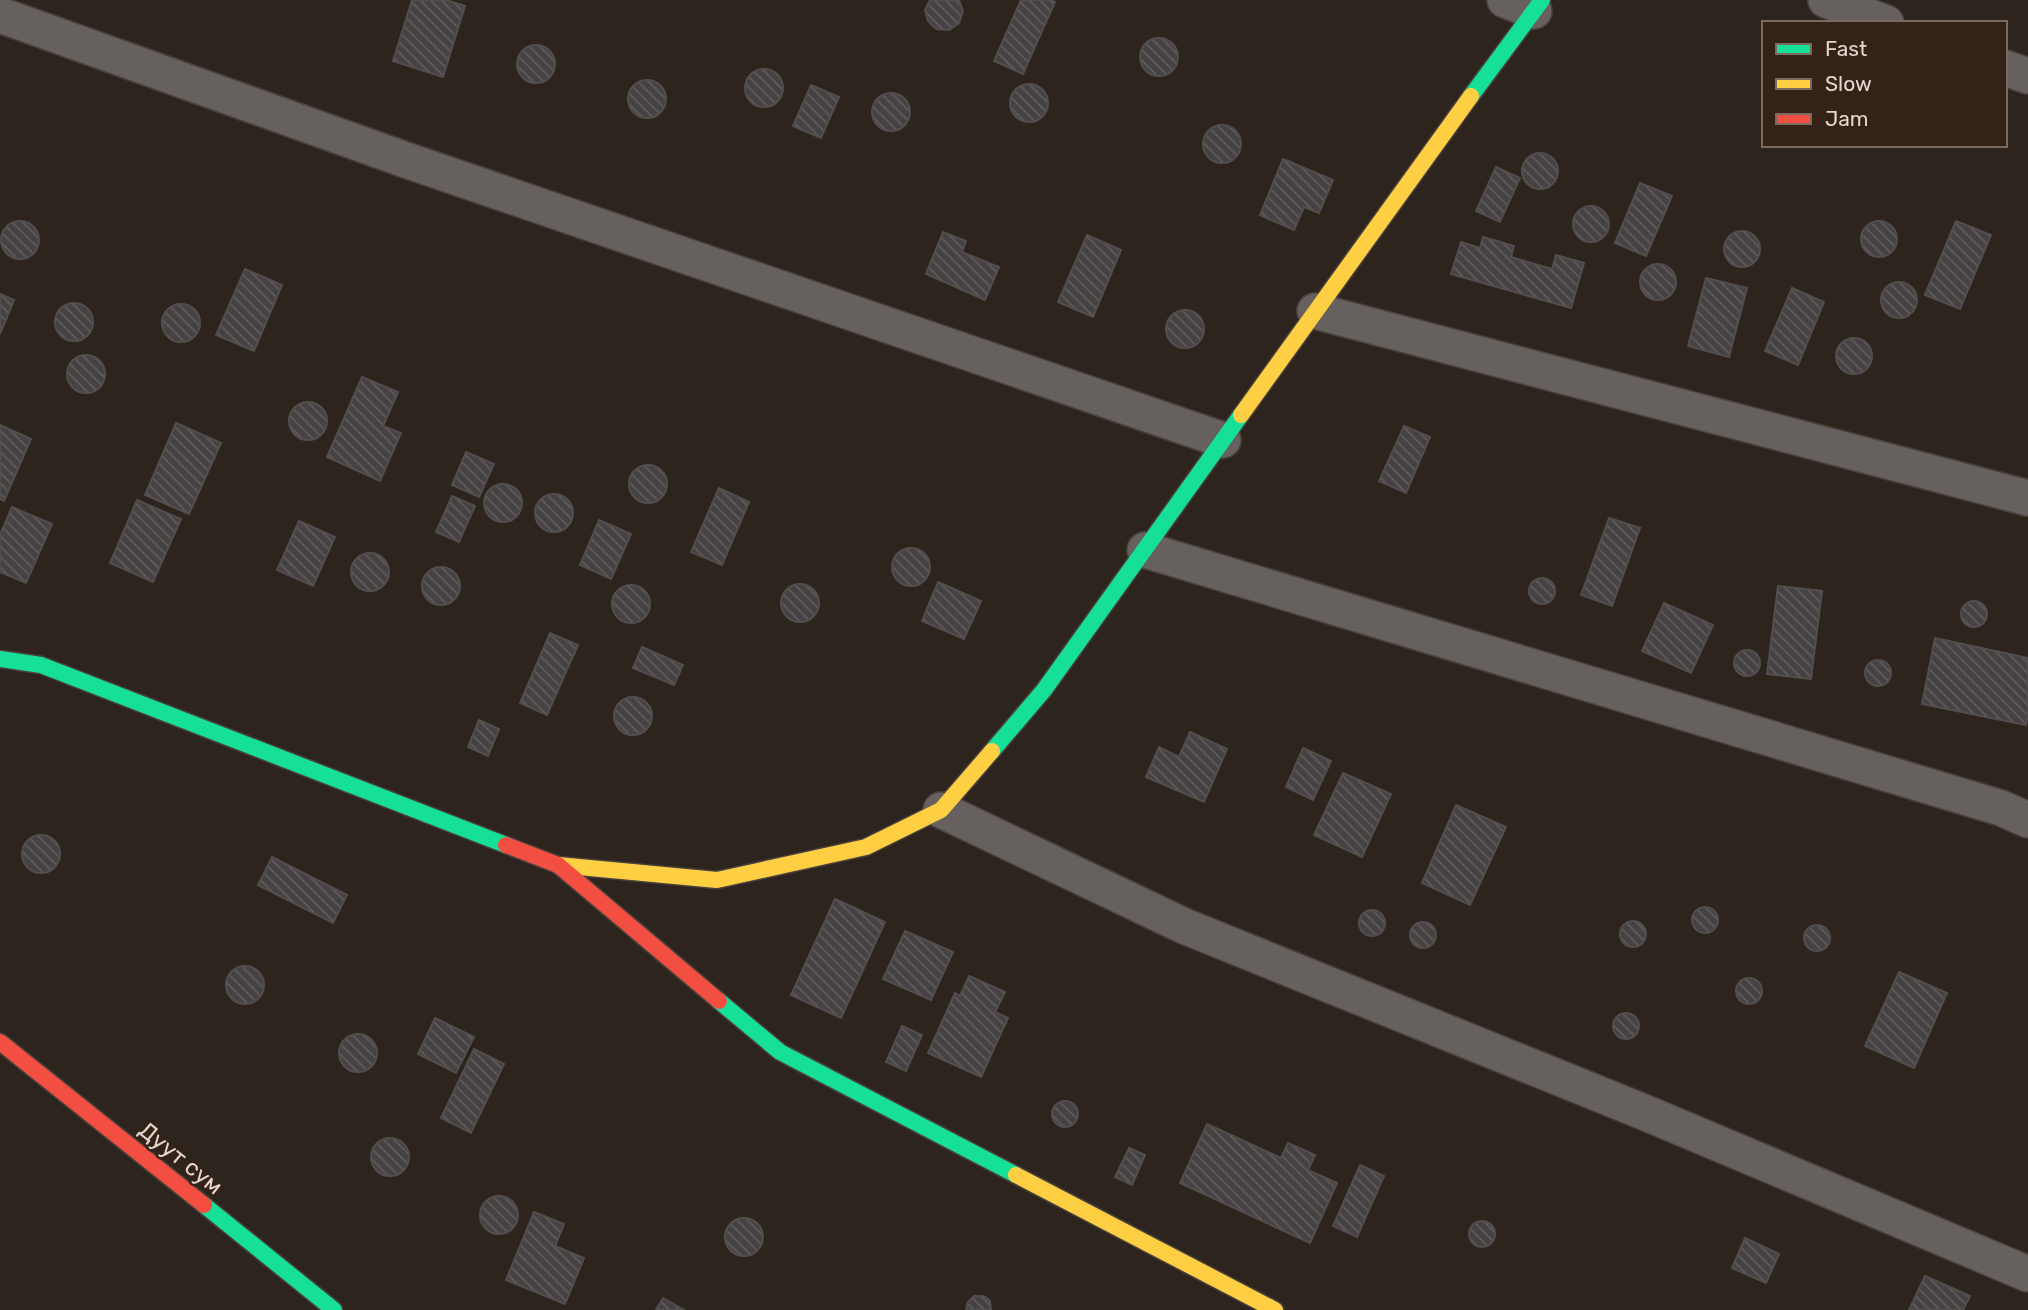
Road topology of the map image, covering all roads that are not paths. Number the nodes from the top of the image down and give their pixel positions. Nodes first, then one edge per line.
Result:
1 (1826, 0) edge
2 (1527, 4) edge
3 (0, 15) edge
4 (1881, 21) edge
5 (2007, 69) edge
6 (2028, 76) edge
7 (1315, 311) junction
8 (1223, 440) junction
9 (2028, 498) edge
10 (1144, 550) junction
11 (0, 659) edge
12 (941, 810) junction
13 (2028, 820) edge
14 (558, 865) junction
15 (0, 1042) edge
16 (2028, 1274) edge
17 (334, 1310) edge
18 (1275, 1310) edge

1 - 4 street
2 - 7 street
3 - 8 street
5 - 6 street
7 - 8 street
7 - 9 street
8 - 10 street
10 - 12 street
10 - 13 street
11 - 14 street
12 - 14 street
12 - 16 street
14 - 18 street
15 - 17 street, Дуут сум

